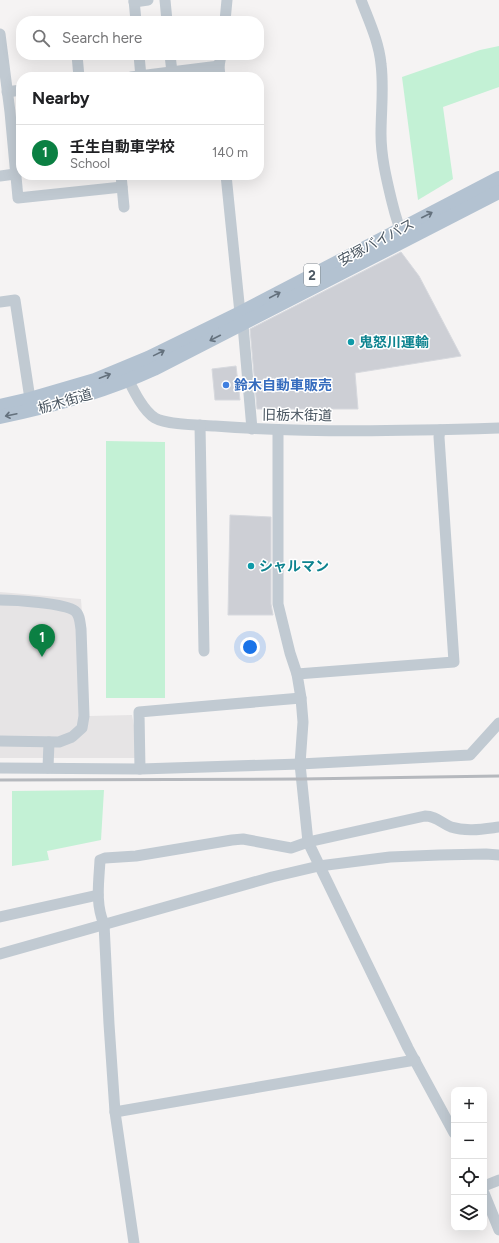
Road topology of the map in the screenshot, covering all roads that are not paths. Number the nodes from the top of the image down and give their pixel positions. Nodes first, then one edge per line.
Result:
1 (148, 0) edge
2 (165, 0) edge
3 (228, 0) edge
4 (361, 0) edge
5 (134, 1) edge
6 (136, 16) edge
7 (167, 16) edge
8 (226, 16) edge
9 (0, 34) edge
10 (77, 60) edge
11 (139, 60) edge
12 (171, 60) edge
13 (220, 66) edge
14 (79, 72) edge
15 (138, 72) edge
16 (172, 72) joint
17 (16, 91) edge
18 (7, 92) junction
19 (5, 113) edge
20 (15, 174) junction
21 (0, 176) edge
22 (499, 178) edge
23 (121, 180) edge
24 (227, 180) edge
25 (122, 187) junction
26 (499, 192) edge
27 (124, 207) dead end
28 (403, 234) junction
29 (0, 302) edge
30 (241, 319) junction
31 (126, 375) junction
32 (30, 400) junction
33 (0, 406) edge
34 (0, 417) edge
35 (200, 425) junction
36 (499, 428) edge
37 (252, 429) junction
38 (278, 430) junction
39 (440, 430) junction
40 (0, 600) edge
41 (204, 651) dead end
42 (297, 674) junction
43 (302, 698) junction
44 (499, 723) edge
45 (0, 741) edge
46 (48, 742) junction
47 (300, 764) junction
48 (0, 768) edge
49 (48, 768) junction
50 (140, 769) junction
51 (499, 827) edge
52 (308, 842) junction
53 (499, 855) edge
54 (319, 866) junction
55 (98, 895) junction
56 (0, 917) edge
57 (104, 924) junction
58 (0, 954) edge
59 (415, 1060) junction
60 (115, 1112) junction
61 (451, 1127) edge
62 (499, 1180) edge
63 (487, 1185) edge
64 (485, 1195) edge
65 (499, 1230) edge
66 (134, 1243) edge

1 - 5 street
2 - 7 street
3 - 8 street
4 - 28 street
5 - 6 street
9 - 18 street
10 - 14 street
11 - 15 street
12 - 16 street
13 - 16 street
17 - 18 street
18 - 19 street
19 - 20 street
20 - 21 street
20 - 25 street
28 -> 22 main road, 安塚バイパス / 2
23 - 25 street
24 - 30 street
25 - 27 street
26 - 28 main road, 安塚バイパス / 2
28 - 30 main road, 安塚バイパス / 2
29 - 32 street
30 - 31 main road, 安塚バイパス / 2
30 - 37 street
32 -> 31 main road, 栃木街道 / 2
31 -> 34 main road, 栃木街道 / 2
31 - 35 street, 旧栃木街道
32 - 33 main road, 栃木街道 / 2
35 - 37 street, 旧栃木街道
35 - 41 street
36 - 39 street, 旧栃木街道
37 - 38 street, 旧栃木街道
38 - 39 street, 旧栃木街道
38 - 42 street
39 - 42 street
40 - 46 street
42 - 43 street
43 - 47 street
43 - 50 street
44 - 47 street
45 - 46 street
46 - 49 street
47 - 50 street
47 - 52 street
48 - 49 street
49 - 50 street
51 - 52 street
52 - 54 street
52 - 55 street
53 - 54 street
54 - 57 street
54 - 59 street
55 - 56 street
55 - 57 street
57 - 58 street
57 - 60 street
59 - 60 street
59 - 61 street
60 - 66 street
62 - 63 street
64 - 65 street

